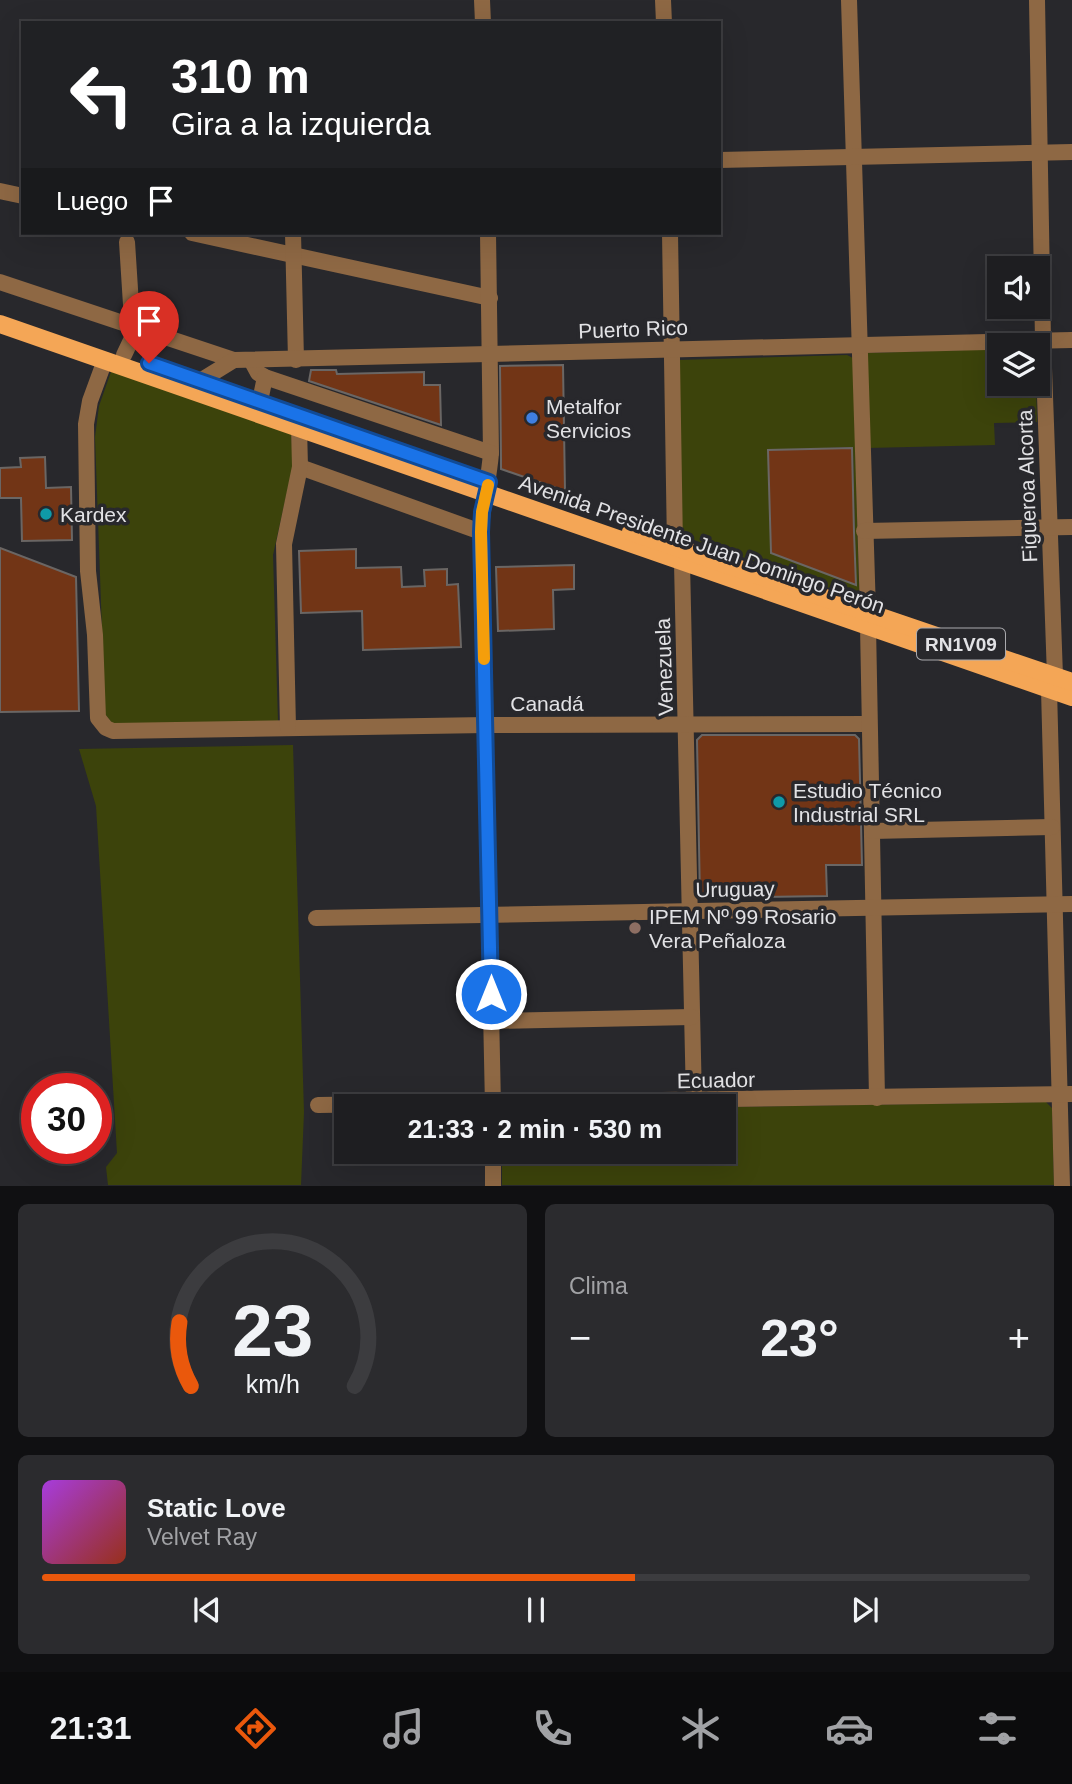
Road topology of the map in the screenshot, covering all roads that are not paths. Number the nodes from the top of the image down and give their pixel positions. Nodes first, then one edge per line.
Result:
1 (482, 0) edge
2 (663, 0) edge
3 (849, 0) edge
4 (1037, 0) edge
5 (483, 21) edge
6 (664, 21) edge
7 (1038, 152) junction
8 (1072, 152) edge
9 (854, 156) junction
10 (721, 160) edge
11 (0, 191) edge
12 (21, 196) edge
13 (201, 235) edge
14 (293, 235) edge
15 (488, 235) edge
16 (670, 235) edge
17 (128, 237) edge
18 (293, 255) junction
19 (0, 282) edge
20 (490, 298) junction
21 (0, 312) edge
22 (0, 324) edge
23 (132, 325) junction
24 (1043, 333) edge
25 (1050, 340) edge
26 (1072, 340) edge
27 (987, 341) edge
28 (859, 344) junction
29 (673, 349) junction
30 (491, 354) junction
31 (124, 355) junction
32 (105, 360) junction
33 (234, 360) junction
34 (251, 360) junction
35 (296, 360) junction
36 (265, 377) junction
37 (200, 381) junction
38 (1045, 396) edge
39 (260, 401) junction
40 (299, 427) junction
41 (491, 453) junction
42 (300, 467) junction
43 (488, 487) junction
44 (1072, 527) edge
45 (1049, 528) junction
46 (864, 531) junction
47 (481, 532) junction
48 (678, 555) junction
49 (868, 619) junction
50 (1058, 683) edge
51 (1072, 697) edge
52 (686, 723) junction
53 (869, 723) junction
54 (486, 724) junction
55 (288, 728) junction
56 (1052, 827) junction
57 (872, 831) junction
58 (1054, 904) junction
59 (1072, 904) edge
60 (873, 907) junction
61 (691, 911) junction
62 (490, 915) junction
63 (316, 918) dead end
64 (692, 1017) junction
65 (491, 1021) junction
66 (493, 1094) edge
67 (694, 1094) edge
68 (1065, 1095) edge
69 (877, 1098) junction
70 (736, 1100) edge
71 (318, 1105) dead end
72 (334, 1105) edge
73 (493, 1164) edge
74 (493, 1185) edge
75 (1062, 1185) edge

1 - 5 street
2 - 6 street
3 - 9 street
4 - 7 street, Figueroa Alcorta
7 - 8 street
7 - 9 street
7 - 24 street, Figueroa Alcorta
9 - 10 street
9 - 28 street
11 - 12 street
13 - 18 street
14 - 18 street
15 - 20 street
16 - 29 street, Venezuela
17 - 23 street
18 - 20 street
18 - 35 street
19 - 23 street
20 - 30 street
21 - 31 main road, Avenida Presidente Juan Domingo Perón / RN1V09
22 - 32 main road, Avenida Presidente Juan Domingo Perón / RN1V09
23 - 31 street
23 - 33 street
25 - 26 street, Puerto Rico
27 - 28 street, Puerto Rico
28 - 29 street, Puerto Rico
28 - 46 street
29 - 30 street, Puerto Rico
29 - 48 street, Venezuela
30 - 35 street, Puerto Rico
30 - 41 street
31 - 37 main road, Avenida Presidente Juan Domingo Perón / RN1V09
32 - 40 main road, Avenida Presidente Juan Domingo Perón / RN1V09
32 - 55 street, Canadá
33 - 34 street, Puerto Rico
33 - 37 street
34 - 35 street, Puerto Rico
34 - 36 street
36 - 39 street
36 - 41 street
37 - 39 main road, Avenida Presidente Juan Domingo Perón / RN1V09
38 - 45 street, Figueroa Alcorta
39 - 43 main road, Avenida Presidente Juan Domingo Perón / RN1V09
40 - 42 street
40 - 43 main road, Avenida Presidente Juan Domingo Perón / RN1V09
41 - 43 street
42 - 47 street
42 - 55 street
43 - 47 street
43 - 48 main road, Avenida Presidente Juan Domingo Perón / RN1V09
44 - 45 street
45 - 46 street
45 - 50 street, Figueroa Alcorta
46 - 49 street
47 - 54 street
48 - 49 main road, Avenida Presidente Juan Domingo Perón / RN1V09
48 - 52 street, Venezuela
49 - 50 main road, Avenida Presidente Juan Domingo Perón / RN1V09
49 - 53 street
50 - 51 main road, Avenida Presidente Juan Domingo Perón / RN1V09
50 - 56 street, Figueroa Alcorta
52 - 53 street, Canadá
52 - 54 street, Canadá
52 - 61 street, Venezuela
53 - 57 street
54 - 55 street, Canadá
54 - 62 street
56 - 57 street
56 - 58 street, Figueroa Alcorta
57 - 60 street
58 - 59 street, Uruguay
58 - 60 street, Uruguay
58 - 68 street, Figueroa Alcorta
60 - 61 street, Uruguay
60 - 69 street
61 - 62 street, Uruguay
61 - 64 street, Venezuela
62 - 63 street, Uruguay
62 - 65 street
64 - 65 street
64 - 67 street, Venezuela
65 - 66 street
68 - 69 street, Ecuador
68 - 75 street, Figueroa Alcorta
69 - 70 street, Ecuador
71 - 72 street, Ecuador
73 - 74 street

